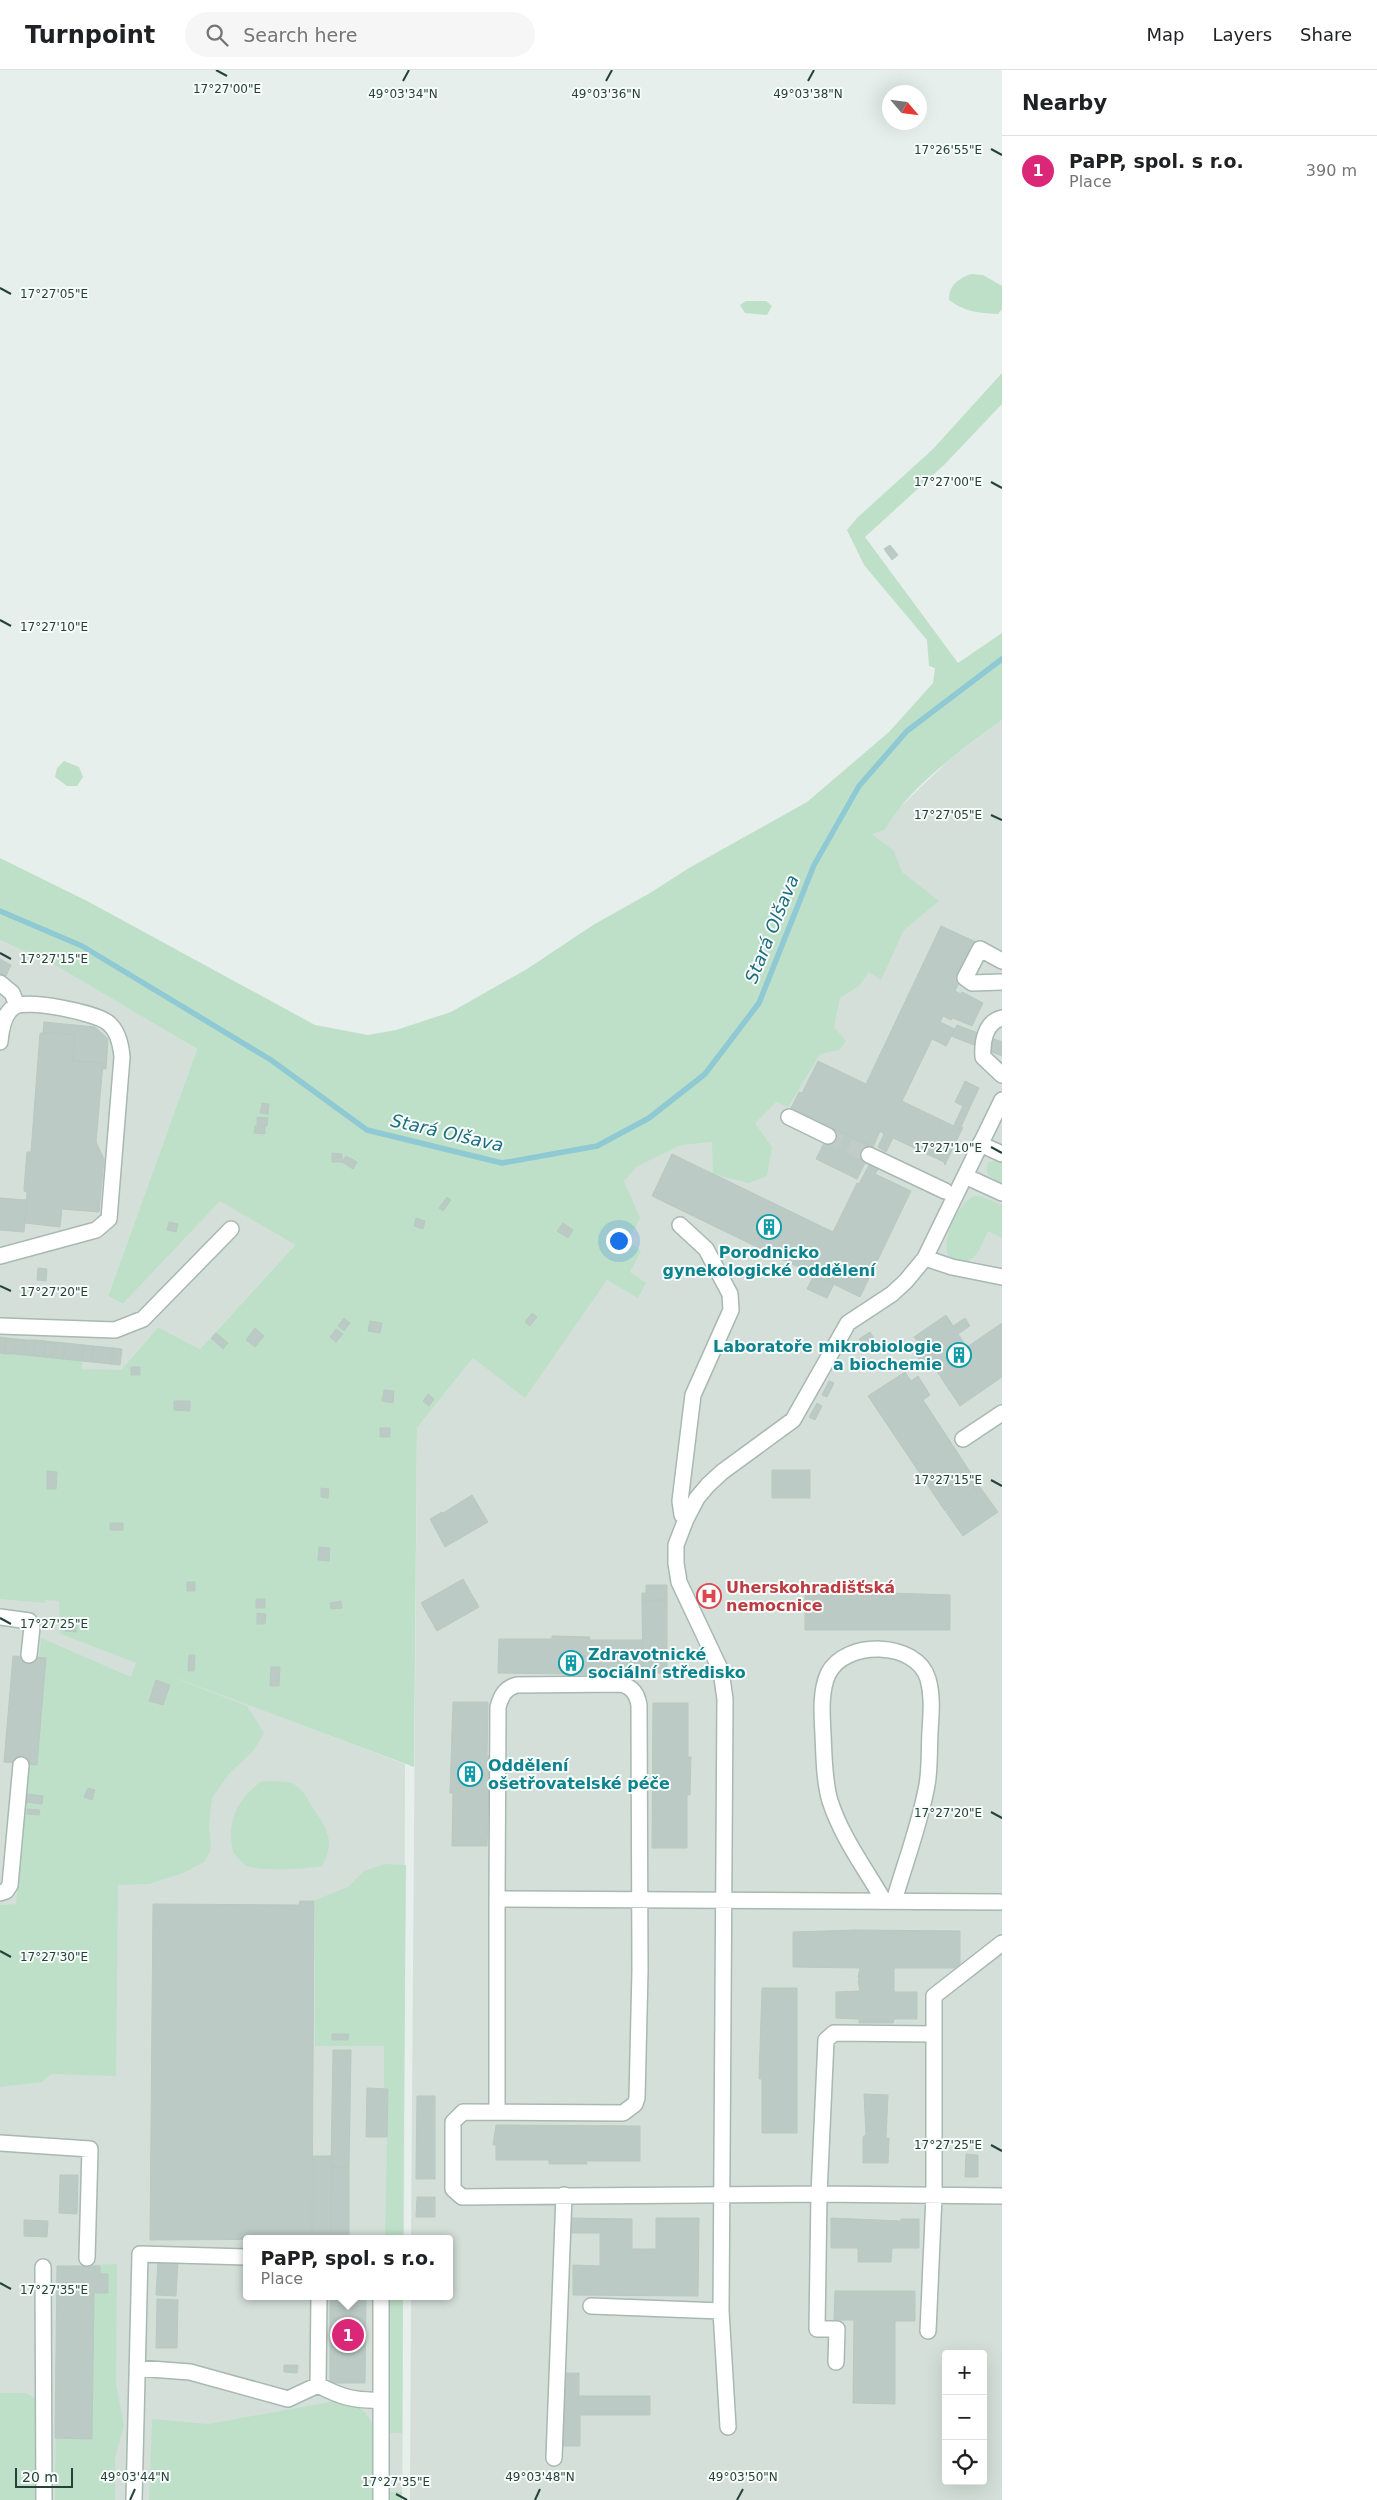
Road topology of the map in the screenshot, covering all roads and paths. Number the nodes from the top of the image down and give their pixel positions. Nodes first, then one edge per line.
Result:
1 (1002, 961) edge
2 (1002, 982) edge
3 (0, 983) edge
4 (17, 1004) junction
5 (1002, 1018) edge
6 (0, 1040) edge
7 (1002, 1075) edge
8 (1002, 1100) edge
9 (789, 1117) dead end
10 (828, 1136) tunnel mouth
11 (980, 1144) junction
12 (1002, 1154) edge
13 (869, 1155) tunnel mouth
14 (965, 1176) junction
15 (945, 1191) dead end
16 (1002, 1193) edge
17 (680, 1225) dead end
18 (231, 1229) dead end
19 (0, 1256) edge
20 (925, 1258) junction
21 (1002, 1276) edge
22 (0, 1326) edge
23 (1002, 1413) edge
24 (963, 1438) dead end
25 (686, 1519) junction
26 (0, 1617) edge
27 (30, 1655) dead end
28 (20, 1764) dead end
29 (0, 1893) edge
30 (497, 1900) junction
31 (640, 1901) junction
32 (889, 1901) junction
33 (725, 1902) junction
34 (1002, 1902) edge
35 (1002, 1943) edge
36 (934, 2034) junction
37 (497, 2111) junction
38 (0, 2143) edge
39 (721, 2194) junction
40 (819, 2194) junction
41 (564, 2195) junction
42 (934, 2196) junction
43 (1002, 2196) edge
44 (243, 2257) edge
45 (87, 2258) dead end
46 (43, 2267) dead end
47 (320, 2300) edge
48 (381, 2300) edge
49 (591, 2306) dead end
50 (721, 2311) junction
51 (928, 2331) dead end
52 (836, 2362) dead end
53 (137, 2368) junction
54 (318, 2385) junction
55 (380, 2400) junction
56 (728, 2427) dead end
57 (554, 2458) dead end
58 (44, 2500) edge
59 (134, 2500) edge
60 (380, 2500) edge

1 - 2 lane
3 - 4 lane
4 - 6 lane
4 - 19 lane
5 - 7 lane
8 - 11 lane
9 - 10 lane
11 - 12 lane
11 - 14 lane
13 - 15 lane
14 - 16 lane
14 - 20 lane
17 - 25 lane
18 - 22 lane
20 - 21 lane
20 - 25 lane
23 - 24 lane
25 - 33 lane
26 - 27 lane
28 - 29 lane
30 - 31 lane
30 - 31 lane
30 - 37 lane
31 - 33 lane
31 - 37 lane
32 - 32 lane
32 - 33 lane
32 - 34 lane
33 - 39 lane
35 - 36 lane
36 - 40 lane
36 - 42 lane
37 - 41 lane
38 - 45 lane
39 - 40 lane
39 - 41 lane
39 - 50 lane
40 - 42 lane
40 - 52 lane
41 - 57 lane
42 - 43 lane
42 - 51 lane
44 - 53 lane
46 - 58 lane
47 - 54 lane
48 - 55 lane
49 - 50 lane
50 - 56 lane
53 - 54 lane
53 - 59 lane
54 - 55 lane
55 - 60 lane

